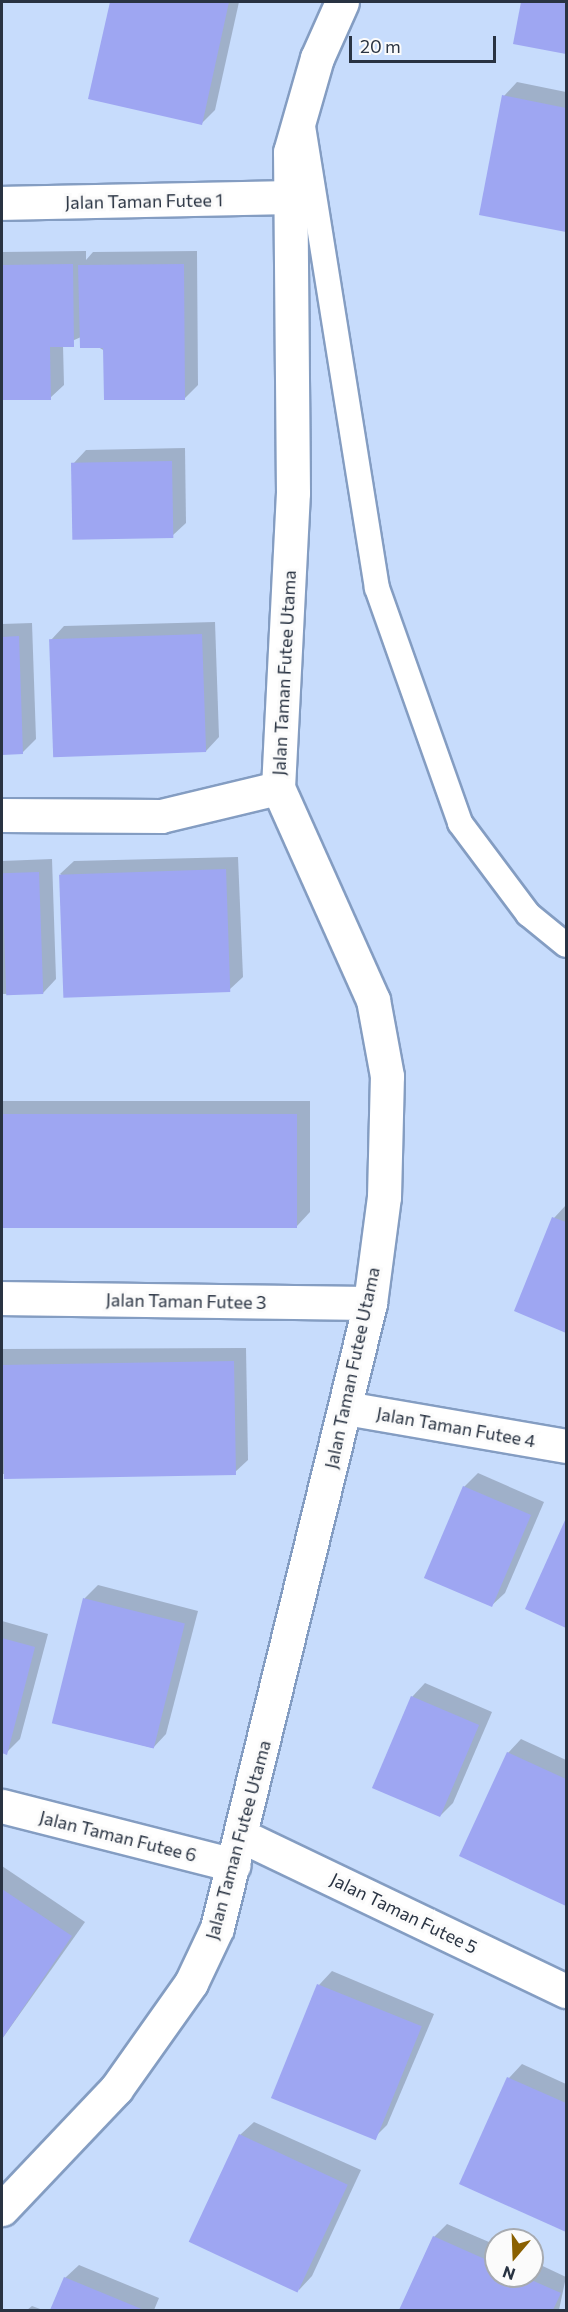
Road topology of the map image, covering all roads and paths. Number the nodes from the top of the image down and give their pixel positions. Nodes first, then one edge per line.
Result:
1 (342, 2) edge
2 (300, 109) junction
3 (287, 197) junction
4 (2, 203) edge
5 (278, 788) junction
6 (2, 815) edge
7 (567, 945) edge
8 (2, 1298) edge
9 (370, 1303) junction
10 (345, 1408) junction
11 (567, 1446) edge
12 (2, 1806) edge
13 (238, 1850) junction
14 (567, 1991) edge
15 (2, 2209) edge

1 - 2 street, Jalan Taman Futee Utama
2 - 3 street, Jalan Taman Futee Utama
2 - 7 lane
3 - 4 street, Jalan Taman Futee 1
3 - 5 street, Jalan Taman Futee Utama
5 - 6 street
5 - 9 street, Jalan Taman Futee Utama
8 - 9 street, Jalan Taman Futee 3
9 - 10 street, Jalan Taman Futee Utama
10 - 11 street, Jalan Taman Futee 4
10 - 13 street, Jalan Taman Futee Utama
12 - 13 street, Jalan Taman Futee 6
13 - 14 street, Jalan Taman Futee 5
13 - 15 street, Jalan Taman Futee Utama

